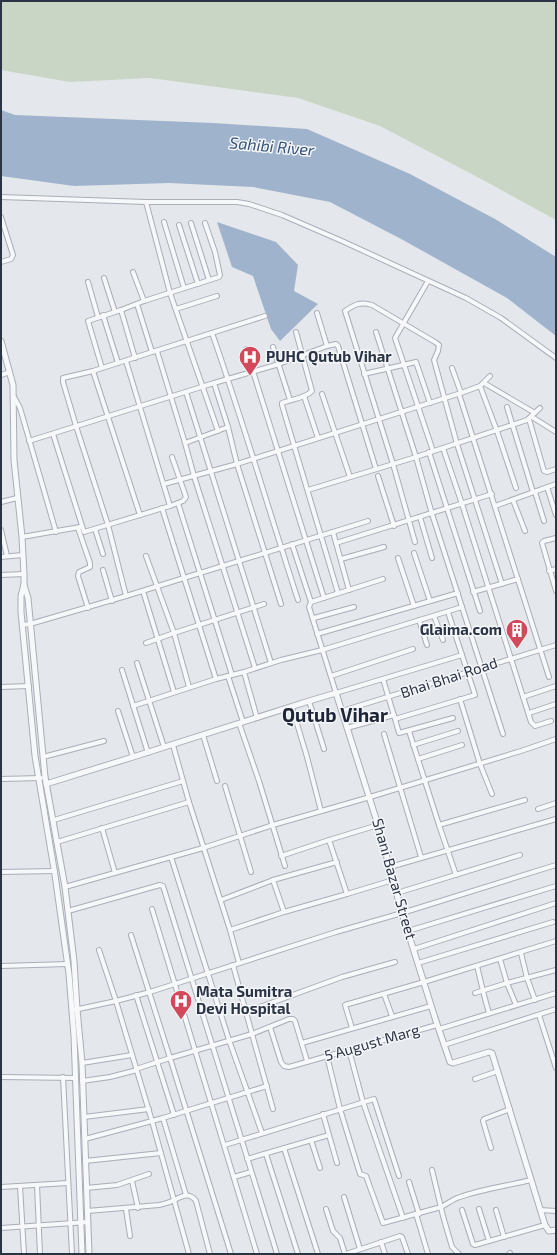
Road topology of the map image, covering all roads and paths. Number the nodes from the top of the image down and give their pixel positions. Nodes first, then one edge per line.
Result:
1 (1, 196) edge
2 (146, 202) junction
3 (1, 217) edge
4 (164, 222) dead end
5 (191, 223) dead end
6 (205, 223) dead end
7 (179, 225) dead end
8 (1, 262) edge
9 (133, 272) dead end
10 (104, 278) dead end
11 (209, 280) junction
12 (428, 281) junction
13 (88, 282) dead end
14 (198, 284) junction
15 (184, 288) junction
16 (170, 293) junction
17 (217, 296) dead end
18 (144, 301) junction
19 (137, 304) junction
20 (176, 308) junction
21 (121, 310) junction
22 (115, 312) junction
23 (317, 313) dead end
24 (101, 316) junction
25 (265, 316) dead end
26 (403, 324) junction
27 (296, 332) dead end
28 (376, 332) dead end
29 (212, 333) junction
30 (1, 341) edge
31 (187, 341) junction
32 (327, 346) junction
33 (273, 348) dead end
34 (246, 349) dead end
35 (157, 351) junction
36 (152, 352) junction
37 (302, 355) junction
38 (135, 358) junction
39 (556, 358) edge
40 (126, 360) junction
41 (118, 363) junction
42 (279, 364) junction
43 (405, 364) junction
44 (102, 368) junction
45 (388, 368) junction
46 (452, 368) dead end
47 (93, 371) junction
48 (252, 371) junction
49 (10, 372) junction
50 (364, 374) junction
51 (1, 375) edge
52 (490, 376) dead end
53 (228, 378) junction
54 (214, 383) junction
55 (482, 385) junction
56 (202, 387) junction
57 (186, 392) junction
58 (460, 393) junction
59 (322, 394) dead end
60 (12, 395) junction
61 (304, 396) junction
62 (171, 397) junction
63 (444, 398) junction
64 (290, 400) junction
65 (430, 403) junction
66 (139, 406) junction
67 (418, 406) junction
68 (507, 407) dead end
69 (540, 408) dead end
70 (402, 412) junction
71 (108, 416) junction
72 (532, 416) junction
73 (378, 419) junction
74 (361, 424) junction
75 (512, 425) junction
76 (76, 426) junction
77 (228, 427) junction
78 (218, 431) junction
79 (497, 431) junction
80 (556, 432) edge
81 (335, 433) junction
82 (53, 434) junction
83 (201, 437) junction
84 (318, 438) junction
85 (474, 438) junction
86 (29, 441) junction
87 (185, 442) junction
88 (457, 444) junction
89 (294, 446) junction
90 (443, 448) junction
91 (278, 451) junction
92 (431, 452) junction
93 (172, 457) dead end
94 (416, 457) junction
95 (253, 458) junction
96 (237, 464) junction
97 (393, 464) junction
98 (376, 469) junction
99 (556, 469) edge
100 (211, 471) junction
101 (194, 476) junction
102 (378, 476) dead end
103 (350, 477) junction
104 (180, 479) junction
105 (164, 484) junction
106 (556, 484) edge
107 (547, 487) junction
108 (516, 488) dead end
109 (308, 490) junction
110 (534, 492) junction
111 (492, 494) junction
112 (17, 498) junction
113 (475, 500) junction
114 (513, 500) junction
115 (1, 502) edge
116 (178, 503) junction
117 (462, 504) junction
118 (170, 506) junction
119 (495, 506) junction
120 (162, 508) junction
121 (448, 509) junction
122 (432, 514) junction
123 (556, 515) edge
124 (140, 516) junction
125 (420, 517) junction
126 (544, 520) dead end
127 (368, 521) dead end
128 (409, 521) junction
129 (108, 525) junction
130 (394, 526) junction
131 (80, 527) junction
132 (95, 529) junction
133 (1, 530) edge
134 (525, 531) dead end
135 (56, 532) junction
136 (333, 532) junction
137 (321, 535) junction
138 (22, 537) junction
139 (556, 538) edge
140 (305, 540) junction
141 (415, 542) dead end
142 (292, 544) junction
143 (336, 544) junction
144 (281, 547) junction
145 (384, 547) dead end
146 (264, 553) junction
147 (414, 553) dead end
148 (103, 554) dead end
149 (23, 555) junction
150 (7, 556) junction
151 (146, 556) dead end
152 (1, 557) edge
153 (398, 558) dead end
154 (432, 558) dead end
155 (341, 559) junction
156 (239, 560) junction
157 (222, 566) junction
158 (556, 569) edge
159 (103, 570) dead end
160 (549, 571) junction
161 (200, 573) junction
162 (24, 574) junction
163 (1, 575) edge
164 (184, 578) junction
165 (383, 579) dead end
166 (518, 579) junction
167 (24, 584) junction
168 (502, 584) junction
169 (157, 586) junction
170 (489, 587) junction
171 (349, 590) junction
172 (143, 591) junction
173 (556, 591) edge
174 (473, 592) junction
175 (338, 593) junction
176 (458, 593) junction
177 (126, 596) junction
178 (324, 598) junction
179 (298, 600) dead end
180 (112, 601) junction
181 (430, 601) junction
182 (311, 602) junction
183 (264, 604) dead end
184 (280, 604) dead end
185 (354, 606) dead end
186 (414, 606) junction
187 (462, 607) junction
188 (88, 608) junction
189 (254, 608) junction
190 (480, 611) dead end
191 (237, 612) junction
192 (448, 612) junction
193 (434, 616) junction
194 (314, 618) junction
195 (419, 620) junction
196 (215, 621) junction
197 (30, 624) junction
198 (22, 625) junction
199 (199, 625) junction
200 (174, 633) junction
201 (317, 634) junction
202 (158, 639) junction
203 (443, 640) dead end
204 (146, 643) dead end
205 (556, 645) edge
206 (427, 646) dead end
207 (413, 649) dead end
208 (541, 649) junction
209 (322, 650) junction
210 (462, 655) junction
211 (511, 658) junction
212 (137, 663) dead end
213 (271, 663) junction
214 (255, 668) junction
215 (482, 668) junction
216 (122, 670) dead end
217 (244, 672) junction
218 (467, 672) junction
219 (230, 676) junction
220 (331, 676) junction
221 (549, 677) dead end
222 (216, 679) junction
223 (383, 679) junction
224 (29, 686) junction
225 (556, 686) edge
226 (1, 687) edge
227 (189, 687) junction
228 (174, 692) junction
229 (336, 693) junction
230 (523, 696) junction
231 (388, 697) junction
232 (460, 699) junction
233 (150, 701) junction
234 (309, 701) junction
235 (556, 704) edge
236 (133, 706) junction
237 (292, 707) junction
238 (118, 711) dead end
239 (342, 711) junction
240 (528, 713) junction
241 (394, 717) junction
242 (257, 718) junction
243 (453, 718) dead end
244 (551, 721) dead end
245 (241, 722) junction
246 (347, 728) junction
247 (409, 731) junction
248 (458, 731) dead end
249 (384, 734) dead end
250 (503, 734) dead end
251 (203, 735) junction
252 (556, 740) edge
253 (104, 741) dead end
254 (173, 744) junction
255 (414, 745) junction
256 (462, 745) dead end
257 (164, 747) junction
258 (324, 749) dead end
259 (148, 753) junction
260 (43, 757) junction
261 (133, 757) junction
262 (418, 759) junction
263 (480, 764) junction
264 (45, 777) junction
265 (1, 778) edge
266 (38, 778) junction
267 (425, 780) junction
268 (183, 781) junction
269 (217, 781) dead end
270 (46, 784) junction
271 (224, 786) dead end
272 (401, 788) junction
273 (492, 794) dead end
274 (370, 797) junction
275 (525, 800) dead end
276 (189, 802) junction
277 (556, 803) edge
278 (538, 809) dead end
279 (321, 811) junction
280 (556, 819) edge
281 (54, 820) junction
282 (273, 825) junction
283 (378, 825) junction
284 (439, 825) junction
285 (102, 828) junction
286 (240, 836) junction
287 (329, 840) junction
288 (57, 842) junction
289 (203, 848) junction
290 (447, 850) junction
291 (520, 855) dead end
292 (281, 856) junction
293 (172, 857) junction
294 (421, 858) junction
295 (337, 862) junction
296 (556, 865) edge
297 (285, 866) dead end
298 (390, 867) junction
299 (55, 871) junction
300 (1, 872) edge
301 (252, 872) dead end
302 (115, 873) junction
303 (456, 875) junction
304 (273, 880) junction
305 (393, 880) junction
306 (556, 886) edge
307 (65, 887) junction
308 (396, 893) junction
309 (347, 894) junction
310 (221, 900) junction
311 (556, 903) edge
312 (152, 909) dead end
313 (68, 911) junction
314 (284, 912) junction
315 (402, 912) junction
316 (553, 922) dead end
317 (230, 930) junction
318 (408, 931) junction
319 (131, 935) dead end
320 (556, 941) edge
321 (414, 949) junction
322 (99, 950) dead end
323 (521, 953) junction
324 (500, 959) junction
325 (395, 962) dead end
326 (239, 963) junction
327 (418, 963) junction
328 (68, 964) junction
329 (233, 965) junction
330 (1, 966) edge
331 (477, 966) junction
332 (556, 970) edge
333 (208, 974) junction
334 (527, 978) junction
335 (192, 979) junction
336 (424, 982) junction
337 (507, 983) junction
338 (174, 984) junction
339 (483, 990) junction
340 (150, 992) junction
341 (475, 993) dead end
342 (556, 993) edge
343 (384, 994) junction
344 (136, 995) junction
345 (535, 1000) junction
346 (116, 1001) junction
347 (431, 1006) junction
348 (516, 1006) junction
349 (556, 1009) edge
350 (74, 1010) junction
351 (246, 1012) junction
352 (490, 1013) junction
353 (539, 1015) junction
354 (392, 1016) junction
355 (270, 1027) junction
356 (438, 1027) junction
357 (352, 1028) junction
358 (252, 1034) junction
359 (229, 1040) junction
360 (302, 1043) junction
361 (213, 1045) junction
362 (444, 1045) junction
363 (349, 1050) junction
364 (195, 1051) junction
365 (132, 1055) junction
366 (327, 1056) junction
367 (170, 1058) junction
368 (307, 1061) junction
369 (157, 1062) junction
370 (82, 1063) junction
371 (556, 1068) edge
372 (137, 1070) junction
373 (498, 1071) junction
374 (1, 1077) edge
375 (63, 1077) junction
376 (75, 1078) junction
377 (475, 1079) dead end
378 (82, 1081) junction
379 (266, 1086) junction
380 (247, 1092) junction
381 (228, 1098) junction
382 (363, 1102) junction
383 (212, 1103) junction
384 (149, 1109) junction
385 (273, 1109) dead end
386 (340, 1109) junction
387 (510, 1109) junction
388 (187, 1111) junction
389 (323, 1114) junction
390 (174, 1115) junction
391 (84, 1117) junction
392 (163, 1118) junction
393 (152, 1121) junction
394 (262, 1133) junction
395 (328, 1134) junction
396 (84, 1139) junction
397 (241, 1139) junction
398 (311, 1140) junction
399 (224, 1144) junction
400 (284, 1148) junction
401 (491, 1148) dead end
402 (161, 1153) junction
403 (266, 1154) junction
404 (247, 1159) junction
405 (85, 1161) junction
406 (336, 1163) dead end
407 (320, 1168) dead end
408 (432, 1170) dead end
409 (251, 1172) junction
410 (149, 1174) dead end
411 (399, 1176) dead end
412 (234, 1177) junction
413 (531, 1180) junction
414 (132, 1181) junction
415 (409, 1182) dead end
416 (68, 1183) junction
417 (37, 1185) junction
418 (20, 1186) junction
419 (1, 1187) edge
420 (86, 1188) junction
421 (186, 1195) junction
422 (344, 1197) dead end
423 (175, 1200) junction
424 (441, 1206) junction
425 (138, 1208) junction
426 (126, 1209) junction
427 (326, 1209) dead end
428 (479, 1209) dead end
429 (462, 1210) dead end
430 (496, 1210) dead end
431 (540, 1210) junction
432 (87, 1211) junction
433 (556, 1211) edge
434 (417, 1214) junction
435 (403, 1218) junction
436 (81, 1222) junction
437 (88, 1222) junction
438 (70, 1223) junction
439 (545, 1225) junction
440 (39, 1226) junction
441 (1, 1228) edge
442 (22, 1228) junction
443 (556, 1230) edge
444 (130, 1236) dead end
445 (504, 1237) junction
446 (488, 1241) junction
447 (381, 1242) junction
448 (362, 1249) junction
449 (24, 1254) edge
450 (40, 1254) edge
451 (72, 1254) edge
452 (82, 1254) edge
453 (89, 1254) edge
454 (189, 1254) edge
455 (210, 1254) edge
456 (231, 1254) edge
457 (257, 1254) edge
458 (277, 1254) edge
459 (298, 1254) edge
460 (318, 1254) edge
461 (345, 1254) edge
462 (366, 1254) edge
463 (385, 1254) edge
464 (408, 1254) edge
465 (428, 1254) edge
466 (459, 1254) edge

1 - 2 street
2 - 12 street
2 - 16 street
3 - 8 street
4 - 15 street
5 - 11 street
6 - 11 street
7 - 14 street
9 - 18 street
10 - 22 street
11 - 14 street
12 - 26 street
12 - 39 street
13 - 24 street
14 - 15 street
15 - 16 street
16 - 18 street
16 - 20 street
17 - 20 street
18 - 19 street
19 - 21 street
19 - 36 street
20 - 31 street
21 - 22 street
21 - 38 street
22 - 24 street
23 - 32 street
24 - 41 street
24 - 44 street
25 - 29 street
26 - 43 street
26 - 50 street
26 - 63 street
27 - 37 street
28 - 45 street
29 - 31 street
29 - 53 street
30 - 49 street
31 - 35 street
31 - 56 street
32 - 37 street
32 - 74 street
33 - 42 street
34 - 48 street
35 - 36 street
35 - 62 street
36 - 38 street
37 - 42 street
37 - 61 street
38 - 40 street
40 - 41 street
40 - 66 street
41 - 44 street
42 - 48 street
42 - 64 street
43 - 45 street
43 - 65 street
43 - 67 street
44 - 47 street
45 - 50 street
45 - 70 street
46 - 58 street
47 - 71 street
47 - 76 street
48 - 53 street
48 - 91 street
49 - 51 street
49 - 60 street
50 - 73 street
52 - 55 street
53 - 54 street
53 - 95 street
54 - 56 street
54 - 77 street
55 - 58 street
55 - 72 street
55 - 79 street
56 - 57 street
56 - 78 street
57 - 62 street
57 - 83 street
58 - 63 street
58 - 85 street
59 - 81 street
60 - 86 street
60 - 112 street
61 - 64 street
61 - 84 street
62 - 66 street
62 - 87 street
63 - 65 street
63 - 88 street
64 - 89 street
65 - 67 street
66 - 71 street
66 - 105 street
67 - 70 street
67 - 92 street
68 - 75 street
69 - 72 street
70 - 73 street
70 - 94 street
71 - 76 street
71 - 124 street
72 - 75 street
72 - 80 street
72 - 99 street
73 - 74 street
73 - 97 street
74 - 81 street
74 - 98 street
75 - 79 street
75 - 110 street
76 - 82 street
76 - 129 street
77 - 78 street
77 - 96 street
78 - 83 street
79 - 85 street
79 - 108 street
81 - 84 street
81 - 103 street
82 - 86 street
82 - 131 street
83 - 87 street
83 - 100 street
84 - 89 street
85 - 88 street
85 - 111 street
86 - 135 street
87 - 101 street
88 - 90 street
88 - 113 street
89 - 91 street
89 - 109 street
90 - 92 street
90 - 117 street
91 - 95 street
91 - 140 street
92 - 94 street
92 - 121 street
93 - 104 street
94 - 97 street
94 - 122 street
95 - 96 street
95 - 144 street
96 - 100 street
96 - 146 street
97 - 98 street
97 - 128 street
98 - 103 street
100 - 101 street
100 - 156 street
101 - 104 street
101 - 157 street
102 - 130 street
103 - 109 street
104 - 105 street
104 - 116 street
105 - 118 street
106 - 107 street
107 - 110 street
107 - 123 street
109 - 137 street
110 - 114 street
110 - 126 street
111 - 113 street
111 - 119 street
112 - 115 street
112 - 138 street
113 - 117 street
113 - 168 street
114 - 119 street
114 - 134 street
116 - 118 street
116 - 161 street
117 - 121 street
117 - 170 street
118 - 120 street
119 - 166 street
120 - 124 street
120 - 164 street
121 - 122 street
121 - 174 street
122 - 125 street
122 - 176 street
124 - 129 street
125 - 128 street
125 - 154 street
127 - 136 street
128 - 130 street
128 - 141 street
129 - 132 street
129 - 177 street
130 - 143 street
131 - 132 street
131 - 135 street
131 - 188 street
132 - 148 street
133 - 150 street
135 - 138 street
136 - 137 street
136 - 143 street
137 - 140 street
137 - 175 street
138 - 149 street
139 - 160 street
140 - 142 street
140 - 178 street
142 - 144 street
142 - 182 street
143 - 155 street
144 - 146 street
144 - 179 street
145 - 155 street
146 - 156 street
146 - 184 street
147 - 181 street
149 - 150 street
149 - 162 street
150 - 152 street
151 - 169 street
153 - 186 street
155 - 171 street
156 - 157 street
156 - 189 street
157 - 161 street
157 - 191 street
158 - 160 street
159 - 180 street
160 - 173 street
161 - 164 street
161 - 196 street
162 - 163 street
162 - 167 street
164 - 169 street
164 - 199 street
165 - 171 street
166 - 168 street
166 - 208 street
167 - 197 street
167 - 198 street
168 - 170 street
169 - 172 street
169 - 200 street
170 - 174 street
170 - 211 street
171 - 175 street
172 - 177 street
172 - 202 street
174 - 190 street
175 - 178 street
176 - 181 street
176 - 187 street
177 - 180 street
178 - 182 street
180 - 188 street
181 - 186 street
182 - 194 street
183 - 189 street
185 - 194 street
186 - 201 street
187 - 192 street
187 - 215 street
188 - 197 street
189 - 191 street
189 - 213 street
191 - 196 street
191 - 214 street
192 - 193 street
192 - 210 street
193 - 195 street
193 - 203 street
194 - 201 street
195 - 206 street
195 - 209 street
196 - 199 street
196 - 219 street
197 - 198 street
197 - 260 street
198 - 224 street
199 - 200 street
199 - 222 street
200 - 202 street
200 - 227 street
201 - 209 street
202 - 204 street
202 - 228 street
205 - 208 street, Bhai Bhai Road
207 - 220 street
208 - 211 street, Bhai Bhai Road
208 - 221 street
209 - 213 street
209 - 220 street
210 - 218 street
210 - 223 street
211 - 215 street, Bhai Bhai Road
211 - 230 street
212 - 233 street
213 - 214 street
214 - 217 street
215 - 218 street, Bhai Bhai Road
215 - 250 street
216 - 236 street
217 - 219 street
217 - 242 street
218 - 231 street, Bhai Bhai Road
218 - 232 street
219 - 222 street
219 - 245 street
220 - 229 street
222 - 227 street
223 - 229 street
223 - 231 street
224 - 226 street
224 - 266 street
225 - 230 street
227 - 228 street
228 - 233 street
229 - 234 street
229 - 239 street, Shani Bazar Street
230 - 240 street
231 - 239 street, Bhai Bhai Road
231 - 241 street
232 - 241 street
232 - 263 street
233 - 236 street
233 - 257 street
234 - 237 street
234 - 258 street
235 - 240 street
236 - 259 street
237 - 242 street
237 - 279 street
238 - 261 street
239 - 246 street, Shani Bazar Street
240 - 244 street
241 - 246 street
241 - 247 street
242 - 245 street
243 - 247 street
245 - 251 street
245 - 282 street
246 - 274 street, Shani Bazar Street
247 - 255 street
248 - 255 street
249 - 272 street
251 - 254 street
251 - 269 street
252 - 263 street
253 - 260 street
254 - 257 street
254 - 268 street
255 - 262 street
256 - 262 street
257 - 259 street
259 - 261 street
260 - 264 street
261 - 270 street
262 - 267 street
263 - 267 street
263 - 273 street
264 - 266 street
264 - 270 street
265 - 266 street
266 - 299 street
267 - 272 street
267 - 284 street
268 - 276 street
268 - 281 street
270 - 281 street
271 - 286 street
272 - 274 street
272 - 294 street
274 - 279 street
274 - 283 street, Shani Bazar Street
275 - 284 street
276 - 285 street
276 - 289 street
277 - 278 street
279 - 282 street
280 - 290 street
281 - 288 street
282 - 286 street
282 - 292 street
283 - 287 street
283 - 298 street, Shani Bazar Street
284 - 290 street
285 - 288 street
285 - 302 street
286 - 289 street
286 - 301 street
287 - 292 street
287 - 295 street
288 - 307 street
289 - 293 street
289 - 310 street
290 - 294 street
290 - 303 street
291 - 303 street
292 - 297 street
293 - 302 street
293 - 333 street
294 - 298 street
295 - 304 street
295 - 309 street
296 - 315 street
298 - 305 street, Shani Bazar Street
299 - 300 street
299 - 328 street
302 - 307 street
303 - 308 street
304 - 310 street
304 - 314 street
305 - 308 street, Shani Bazar Street
305 - 309 street
306 - 318 street
307 - 313 street
308 - 315 street, Shani Bazar Street
309 - 314 street
310 - 317 street
311 - 321 street
312 - 338 street
313 - 335 street
313 - 350 street
314 - 317 street
315 - 318 street, Shani Bazar Street
315 - 326 street
316 - 327 street
317 - 326 street
318 - 321 street, Shani Bazar Street
319 - 340 street
320 - 323 street
321 - 327 street, Shani Bazar Street
322 - 346 street
323 - 324 street
323 - 334 street
324 - 331 street
324 - 337 street
325 - 351 street
326 - 329 street
327 - 336 street, Shani Bazar Street
328 - 330 street
328 - 350 street
329 - 333 street
329 - 351 street
331 - 336 street
331 - 339 street
332 - 334 street
333 - 335 street
333 - 359 street
334 - 337 street
334 - 345 street
335 - 338 street
335 - 361 street
336 - 343 street
336 - 347 street, Shani Bazar Street
337 - 339 street
337 - 348 street
338 - 340 street
338 - 364 street
339 - 341 street
339 - 352 street
340 - 344 street
340 - 367 street
342 - 345 street, 5 August Marg
343 - 354 street
343 - 357 street
344 - 346 street
344 - 369 street
345 - 348 street, 5 August Marg
346 - 350 street
346 - 365 street
347 - 354 street
347 - 356 street, Shani Bazar Street
348 - 352 street, 5 August Marg
349 - 353 street
350 - 370 street
350 - 376 street
351 - 358 street
352 - 356 street, 5 August Marg
353 - 362 street
353 - 371 street
354 - 357 street
355 - 358 street
355 - 360 street
355 - 368 street, 5 August Marg
356 - 362 street, Shani Bazar Street
356 - 363 street, 5 August Marg
357 - 360 street
358 - 359 street
358 - 379 street
359 - 361 street
359 - 380 street
360 - 368 street
361 - 364 street
361 - 381 street
362 - 373 street, Shani Bazar Street
363 - 366 street, 5 August Marg
363 - 382 street
364 - 367 street
364 - 383 street
365 - 370 street
365 - 372 street
366 - 368 street, 5 August Marg
366 - 386 street
367 - 369 street
367 - 388 street
369 - 372 street
369 - 390 street
370 - 378 street
372 - 378 street
372 - 384 street
373 - 377 street
373 - 387 street
374 - 375 street
375 - 376 street
375 - 416 street
376 - 436 street
378 - 391 street
379 - 380 street
379 - 385 street
380 - 381 street
380 - 394 street
381 - 383 street
381 - 397 street
382 - 386 street
382 - 411 street
382 - 435 street
383 - 388 street
383 - 399 street
384 - 391 street
384 - 393 street
386 - 389 street
386 - 435 street
387 - 401 street
387 - 413 street
388 - 390 street
388 - 456 street
389 - 394 street
389 - 395 street
390 - 392 street
391 - 396 street
392 - 393 street
392 - 421 street
393 - 396 street
393 - 402 street
394 - 397 street
395 - 398 street
395 - 406 street
396 - 405 street
397 - 399 street
397 - 404 street
398 - 400 street
398 - 407 street
399 - 412 street
400 - 403 street
400 - 460 street
402 - 405 street
402 - 423 street
403 - 404 street
403 - 459 street
404 - 409 street
405 - 420 street
408 - 424 street
409 - 412 street
409 - 458 street
410 - 414 street
412 - 457 street
413 - 424 street
413 - 431 street
414 - 420 street
414 - 425 street
415 - 434 street
416 - 417 street
416 - 438 street
417 - 418 street
417 - 440 street
418 - 419 street
418 - 442 street
420 - 432 street
421 - 423 street
421 - 455 street
422 - 448 street
423 - 425 street
423 - 454 street
424 - 434 street
424 - 466 street
425 - 426 street
426 - 432 street
426 - 444 street
427 - 461 street
428 - 446 street
429 - 446 street
430 - 445 street
431 - 433 street
431 - 439 street
432 - 437 street
434 - 435 street
434 - 465 street
436 - 437 street
436 - 438 street
436 - 452 street
437 - 453 street
438 - 440 street
438 - 451 street
439 - 443 street
439 - 445 street
440 - 442 street
440 - 450 street
441 - 442 street
442 - 449 street
445 - 446 street
447 - 448 street
447 - 463 street
447 - 464 street
448 - 461 street
448 - 462 street

